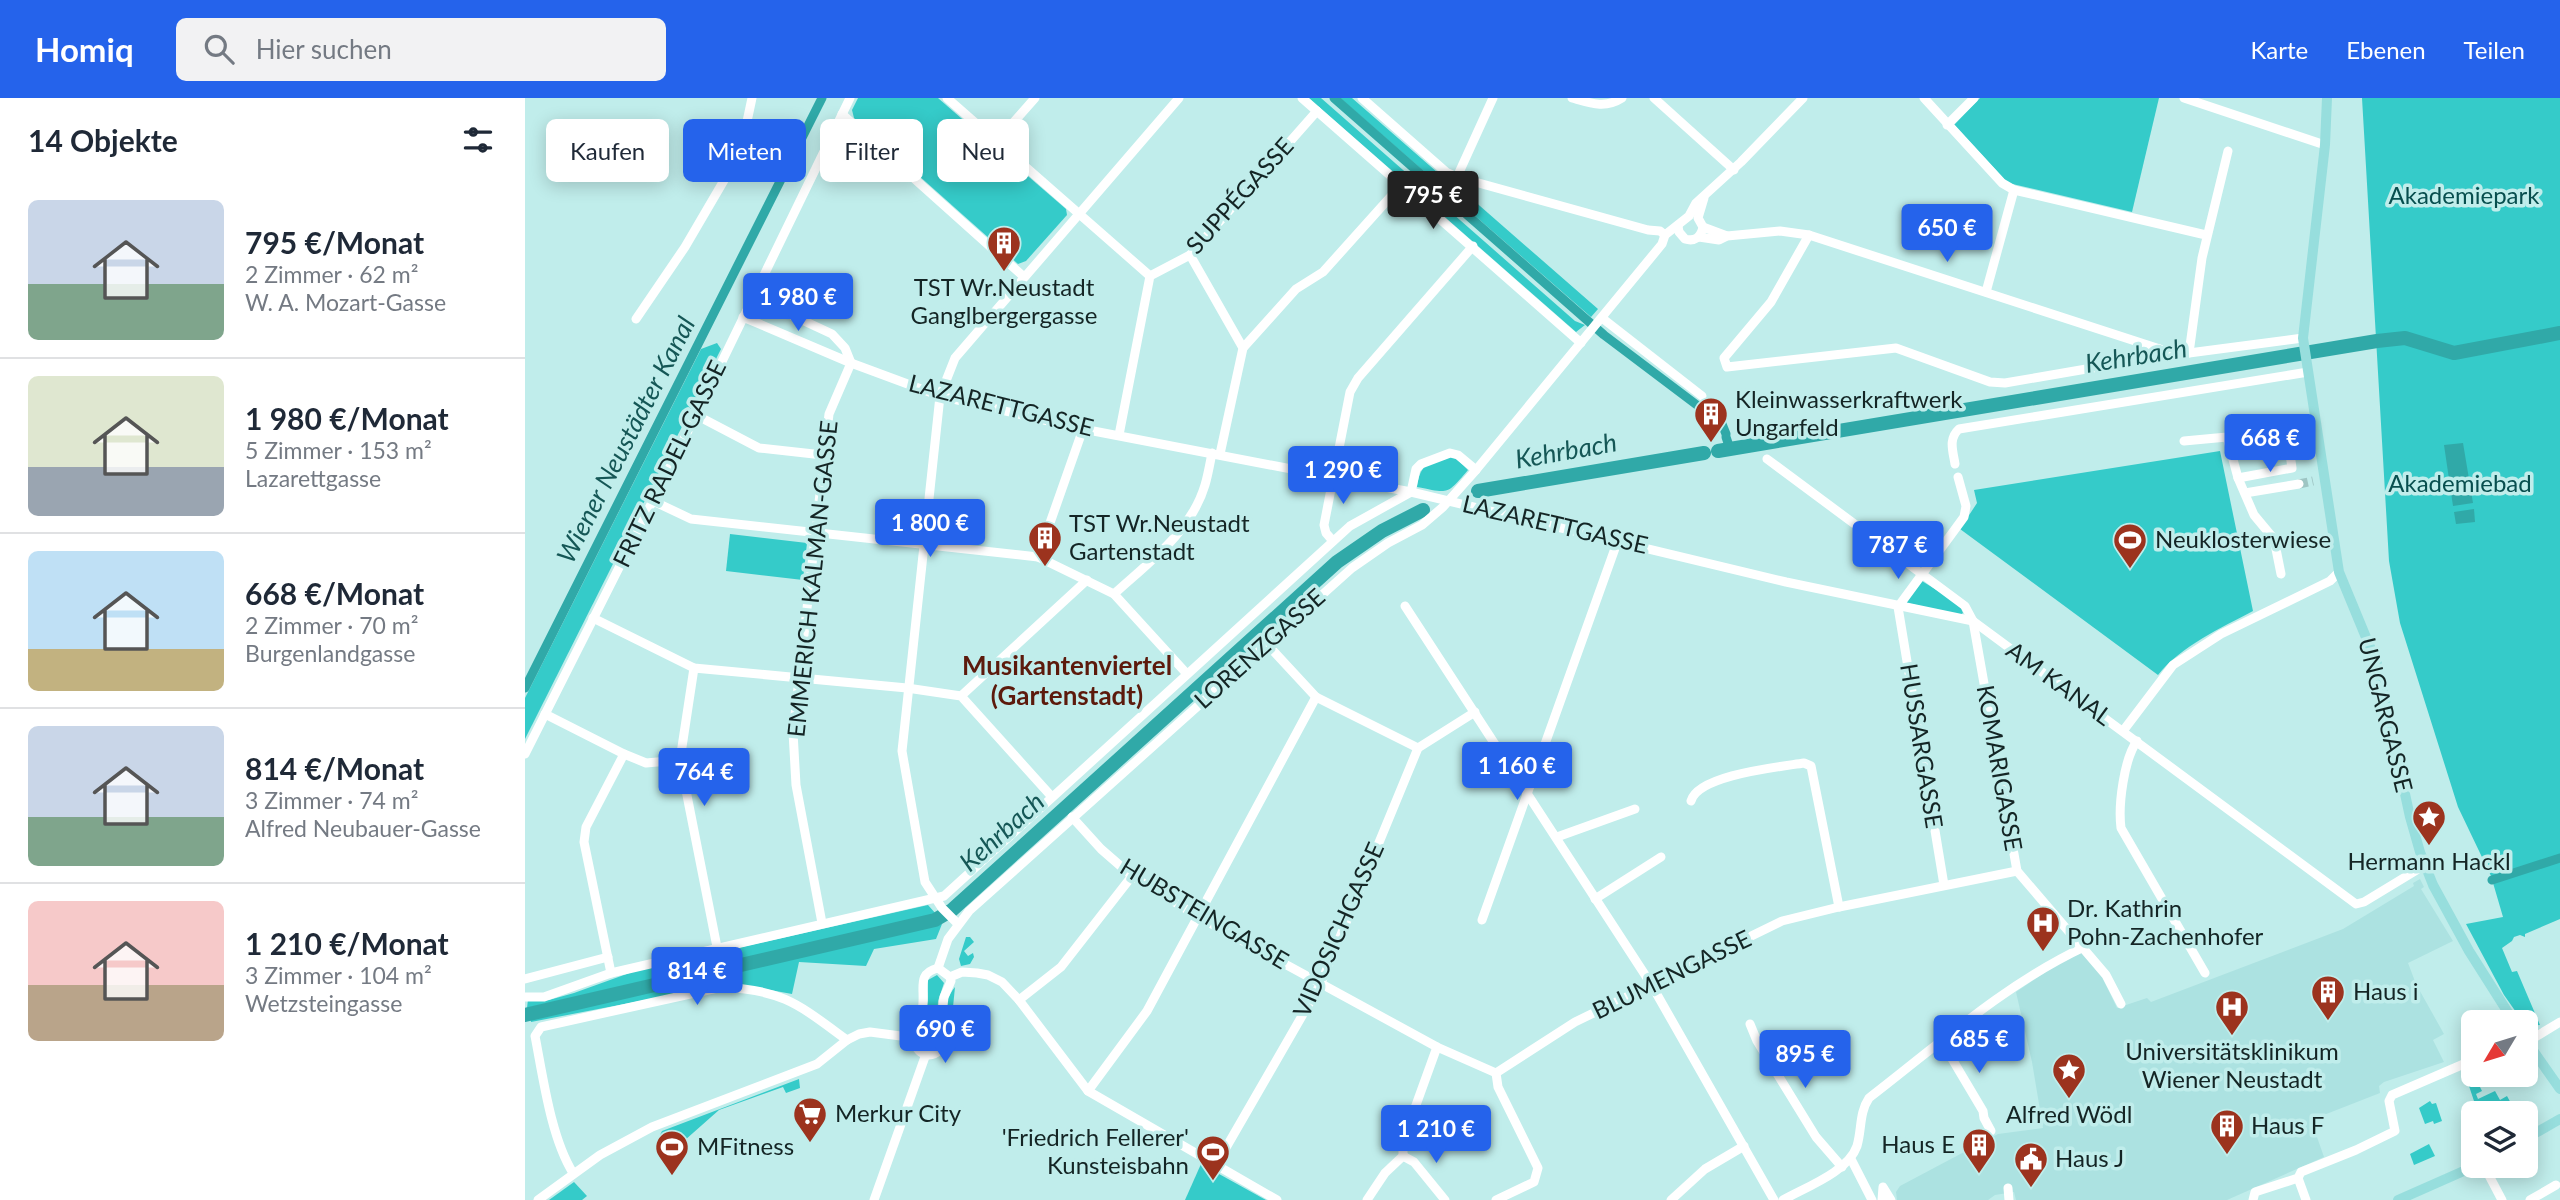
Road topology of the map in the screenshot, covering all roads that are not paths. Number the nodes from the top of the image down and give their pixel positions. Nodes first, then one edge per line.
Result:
1 (751, 98) edge
2 (850, 98) edge
3 (947, 98) edge
4 (1035, 98) edge
5 (1179, 98) edge
6 (1302, 98) edge
7 (1362, 98) edge
8 (1493, 98) edge
9 (1571, 98) edge
10 (1622, 98) edge
11 (1654, 98) edge
12 (1803, 98) edge
13 (1923, 98) edge
14 (1974, 98) edge
15 (2184, 98) edge
16 (2327, 98) edge
17 (1317, 111) junction
18 (842, 114) junction
19 (970, 119) edge
20 (1016, 119) edge
21 (1947, 125) junction
22 (2325, 145) junction
23 (2228, 151) dead end
24 (1734, 170) junction
25 (1029, 171) edge
26 (1457, 177) junction
27 (1402, 184) junction
28 (2014, 190) junction
29 (1078, 215) junction
30 (1697, 220) junction
31 (1680, 231) junction
32 (1809, 235) junction
33 (2206, 235) junction
34 (1727, 236) junction
35 (1699, 237) junction
36 (1663, 240) junction
37 (1473, 246) junction
38 (1190, 255) junction
39 (1023, 276) junction
40 (1150, 276) junction
41 (1986, 292) junction
42 (753, 297) junction
43 (743, 317) junction
44 (636, 319) dead end
45 (1601, 319) junction
46 (1584, 340) junction
47 (1243, 348) junction
48 (2304, 348) junction
49 (2159, 349) junction
50 (2189, 353) junction
51 (851, 363) junction
52 (2308, 372) junction
53 (940, 396) junction
54 (1702, 396) dead end
55 (696, 415) junction
56 (1083, 429) junction
57 (1119, 435) junction
58 (2227, 437) junction
59 (2184, 441) dead end
60 (1216, 454) junction
61 (823, 455) junction
62 (1767, 459) dead end
63 (1955, 464) dead end
64 (1476, 470) junction
65 (1334, 476) junction
66 (2238, 478) junction
67 (1959, 481) dead end
68 (2299, 484) tunnel mouth
69 (1412, 492) junction
70 (2245, 493) junction
71 (653, 500) junction
72 (1449, 500) junction
73 (814, 533) junction
74 (1618, 540) junction
75 (1333, 541) junction
76 (924, 544) junction
77 (1038, 557) junction
78 (1922, 572) junction
79 (2339, 572) junction
80 (2281, 574) dead end
81 (1087, 580) junction
82 (1114, 594) junction
83 (1405, 606) dead end
84 (1898, 607) junction
85 (593, 618) junction
86 (1973, 621) junction
87 (1266, 643) junction
88 (694, 668) junction
89 (1187, 674) junction
90 (799, 678) junction
91 (907, 688) junction
92 (961, 696) junction
93 (1315, 697) junction
94 (1475, 712) junction
95 (545, 714) junction
96 (2123, 731) junction
97 (2137, 741) junction
98 (1418, 748) junction
99 (525, 754) edge
100 (624, 754) junction
101 (680, 760) junction
102 (1528, 792) junction
103 (1052, 797) junction
104 (1691, 801) dead end
105 (1635, 809) dead end
106 (1072, 817) junction
107 (1557, 837) junction
108 (1661, 857) dead end
109 (2424, 865) junction
110 (2017, 871) junction
111 (1132, 876) junction
112 (1944, 885) junction
113 (935, 898) junction
114 (1595, 899) junction
115 (1839, 907) junction
116 (1199, 917) junction
117 (1482, 920) dead end
118 (822, 923) junction
119 (958, 924) junction
120 (717, 947) junction
121 (2084, 947) junction
122 (608, 957) junction
123 (938, 968) junction
124 (611, 973) junction
125 (2205, 973) dead end
126 (950, 976) junction
127 (525, 979) edge
128 (1321, 984) junction
129 (1651, 984) junction
130 (525, 997) edge
131 (1019, 1000) junction
132 (2121, 1004) dead end
133 (2506, 1010) edge
134 (2560, 1022) edge
135 (1750, 1024) dead end
136 (940, 1032) junction
137 (2538, 1034) edge
138 (917, 1035) junction
139 (848, 1040) junction
140 (1942, 1042) junction
141 (1437, 1047) junction
142 (926, 1054) junction
143 (2538, 1058) edge
144 (2461, 1065) edge
145 (1496, 1073) junction
146 (2560, 1089) edge
147 (1088, 1091) junction
148 (2560, 1119) edge
149 (1991, 1131) dead end
150 (2538, 1132) edge
151 (1744, 1146) junction
152 (1403, 1156) junction
153 (1851, 1159) junction
154 (1216, 1165) junction
155 (1842, 1167) junction
156 (2461, 1172) edge
157 (573, 1173) junction
158 (2298, 1178) junction
159 (2490, 1178) edge
160 (2556, 1185) dead end
161 (2008, 1188) dead end
162 (538, 1200) edge
163 (874, 1200) edge
164 (1277, 1200) edge
165 (1367, 1200) edge
166 (1445, 1200) edge
167 (1496, 1200) edge
168 (1671, 1200) edge
169 (1774, 1200) edge
170 (1783, 1200) edge
171 (1872, 1200) edge
172 (1882, 1200) edge
173 (1891, 1200) edge
174 (2009, 1200) edge
175 (2253, 1200) edge
176 (2306, 1200) edge
177 (2401, 1200) edge
178 (2502, 1200) edge
179 (2531, 1200) edge

1 - 44 street
2 - 18 street, FRITZ RADEL-GASSE
3 - 19 street
4 - 20 street
5 - 29 street
6 - 17 street
7 - 26 street
8 - 26 street
9 - 10 street
11 - 24 street
12 - 24 street
13 - 21 street
14 - 21 street
15 - 22 street
16 - 22 main road, UNGARGASSE
17 - 27 street
17 - 38 street, SUPPÉGASSE
18 - 39 street
18 - 42 street, FRITZ RADEL-GASSE
21 - 28 street
22 - 48 main road, UNGARGASSE
23 - 33 street
24 - 30 street
25 - 29 street
26 - 36 street
27 - 37 street
27 - 47 street
28 - 33 street
28 - 41 street
29 - 39 street
29 - 40 street
30 - 31 street
30 - 34 street
30 - 35 street
31 - 35 street
31 - 36 street
32 - 34 street
32 - 41 street
32 - 49 street
33 - 50 street
34 - 35 street
36 - 45 street, LORENZGASSE
37 - 46 street
37 - 65 street
38 - 40 street, SUPPÉGASSE
38 - 47 street
39 - 53 street
40 - 57 street
41 - 49 street
42 - 43 street, FRITZ RADEL-GASSE
42 - 51 street
43 - 51 street, LAZARETTGASSE
43 - 55 street, FRITZ RADEL-GASSE
45 - 46 street, LORENZGASSE
45 - 54 street
46 - 64 street, LORENZGASSE
47 - 60 street
48 - 50 street
48 - 52 main road, UNGARGASSE
49 - 50 street
51 - 53 street, LAZARETTGASSE
51 - 61 street, EMMERICH KALMAN-GASSE
52 - 63 street
52 - 79 main road, UNGARGASSE
53 - 56 street, LAZARETTGASSE
53 - 76 street
55 - 61 street
55 - 71 street, FRITZ RADEL-GASSE
56 - 57 street, LAZARETTGASSE
56 - 77 street
57 - 60 street, LAZARETTGASSE
58 - 59 street
58 - 66 street
58 - 66 street
60 - 65 street, LAZARETTGASSE
60 - 82 street
61 - 73 street, EMMERICH KALMAN-GASSE
62 - 78 street, AM KANAL
64 - 69 street
64 - 72 street, LORENZGASSE
65 - 69 street, LAZARETTGASSE
65 - 75 street
66 - 70 street
67 - 78 street
68 - 70 street
69 - 72 street, LAZARETTGASSE
69 - 75 street
70 - 80 street
71 - 73 street
71 - 85 street, FRITZ RADEL-GASSE
72 - 74 street, LAZARETTGASSE
72 - 87 street, LORENZGASSE
73 - 76 street
73 - 90 street, EMMERICH KALMAN-GASSE
74 - 84 street, LAZARETTGASSE
74 - 102 street
75 - 89 street
76 - 77 street
76 - 91 street
77 - 81 street
78 - 84 street
78 - 86 street, AM KANAL
79 - 96 street
79 - 109 main road, UNGARGASSE
81 - 82 street
81 - 92 street
82 - 89 street
83 - 94 street
84 - 86 street, LAZARETTGASSE
84 - 112 street, HUSSARGASSE
85 - 88 street
85 - 95 street, FRITZ RADEL-GASSE
86 - 96 street, AM KANAL
86 - 110 street, KOMARIGASSE
87 - 93 street
87 - 106 street, LORENZGASSE
88 - 90 street
88 - 101 street
89 - 103 street
90 - 91 street
90 - 118 street, EMMERICH KALMAN-GASSE
91 - 92 street
91 - 113 street
92 - 103 street
93 - 98 street
93 - 116 street
94 - 98 street
94 - 102 street
95 - 99 street, FRITZ RADEL-GASSE
95 - 100 street
96 - 97 street, AM KANAL
97 - 109 street, AM KANAL
97 - 125 street
98 - 128 street, VIDOSICHGASSE
100 - 101 street
100 - 122 street
101 - 120 street
102 - 107 street
102 - 117 street
103 - 113 street
104 - 115 street
105 - 107 street
106 - 111 street, HUBSTEINGASSE
106 - 119 street, LORENZGASSE
107 - 114 street
108 - 114 street
109 - 133 main road, UNGARGASSE
110 - 112 street, BLUMENGASSE
110 - 121 street, KOMARIGASSE
111 - 116 street, HUBSTEINGASSE
111 - 131 street
112 - 115 street, BLUMENGASSE
113 - 118 street
113 - 119 street
114 - 129 street
115 - 129 street, BLUMENGASSE
116 - 128 street, HUBSTEINGASSE
116 - 147 street
118 - 120 street
119 - 123 street, LORENZGASSE
120 - 124 street
121 - 132 street, KOMARIGASSE
121 - 140 street
122 - 124 street
122 - 127 street
123 - 126 street
123 - 138 street, LORENZGASSE
124 - 130 street
126 - 131 street
126 - 136 street
128 - 141 street, HUBSTEINGASSE
128 - 154 street, VIDOSICHGASSE
129 - 145 street, BLUMENGASSE
129 - 151 street
131 - 147 street
134 - 137 street
135 - 155 street
136 - 138 street
136 - 142 street
138 - 139 street
138 - 142 street
139 - 157 street
139 - 157 street
140 - 149 street
140 - 153 street
141 - 145 street, HUBSTEINGASSE
141 - 152 street
142 - 163 street
143 - 146 main road
144 - 158 street
145 - 167 street
147 - 154 street
148 - 150 main road
151 - 168 street
151 - 169 street
152 - 165 street
152 - 166 street
153 - 155 street
153 - 171 street
154 - 164 street
155 - 170 street
156 - 177 main road
157 - 162 street
158 - 175 street
158 - 176 street
159 - 178 street
160 - 179 street
161 - 174 street
172 - 173 street

